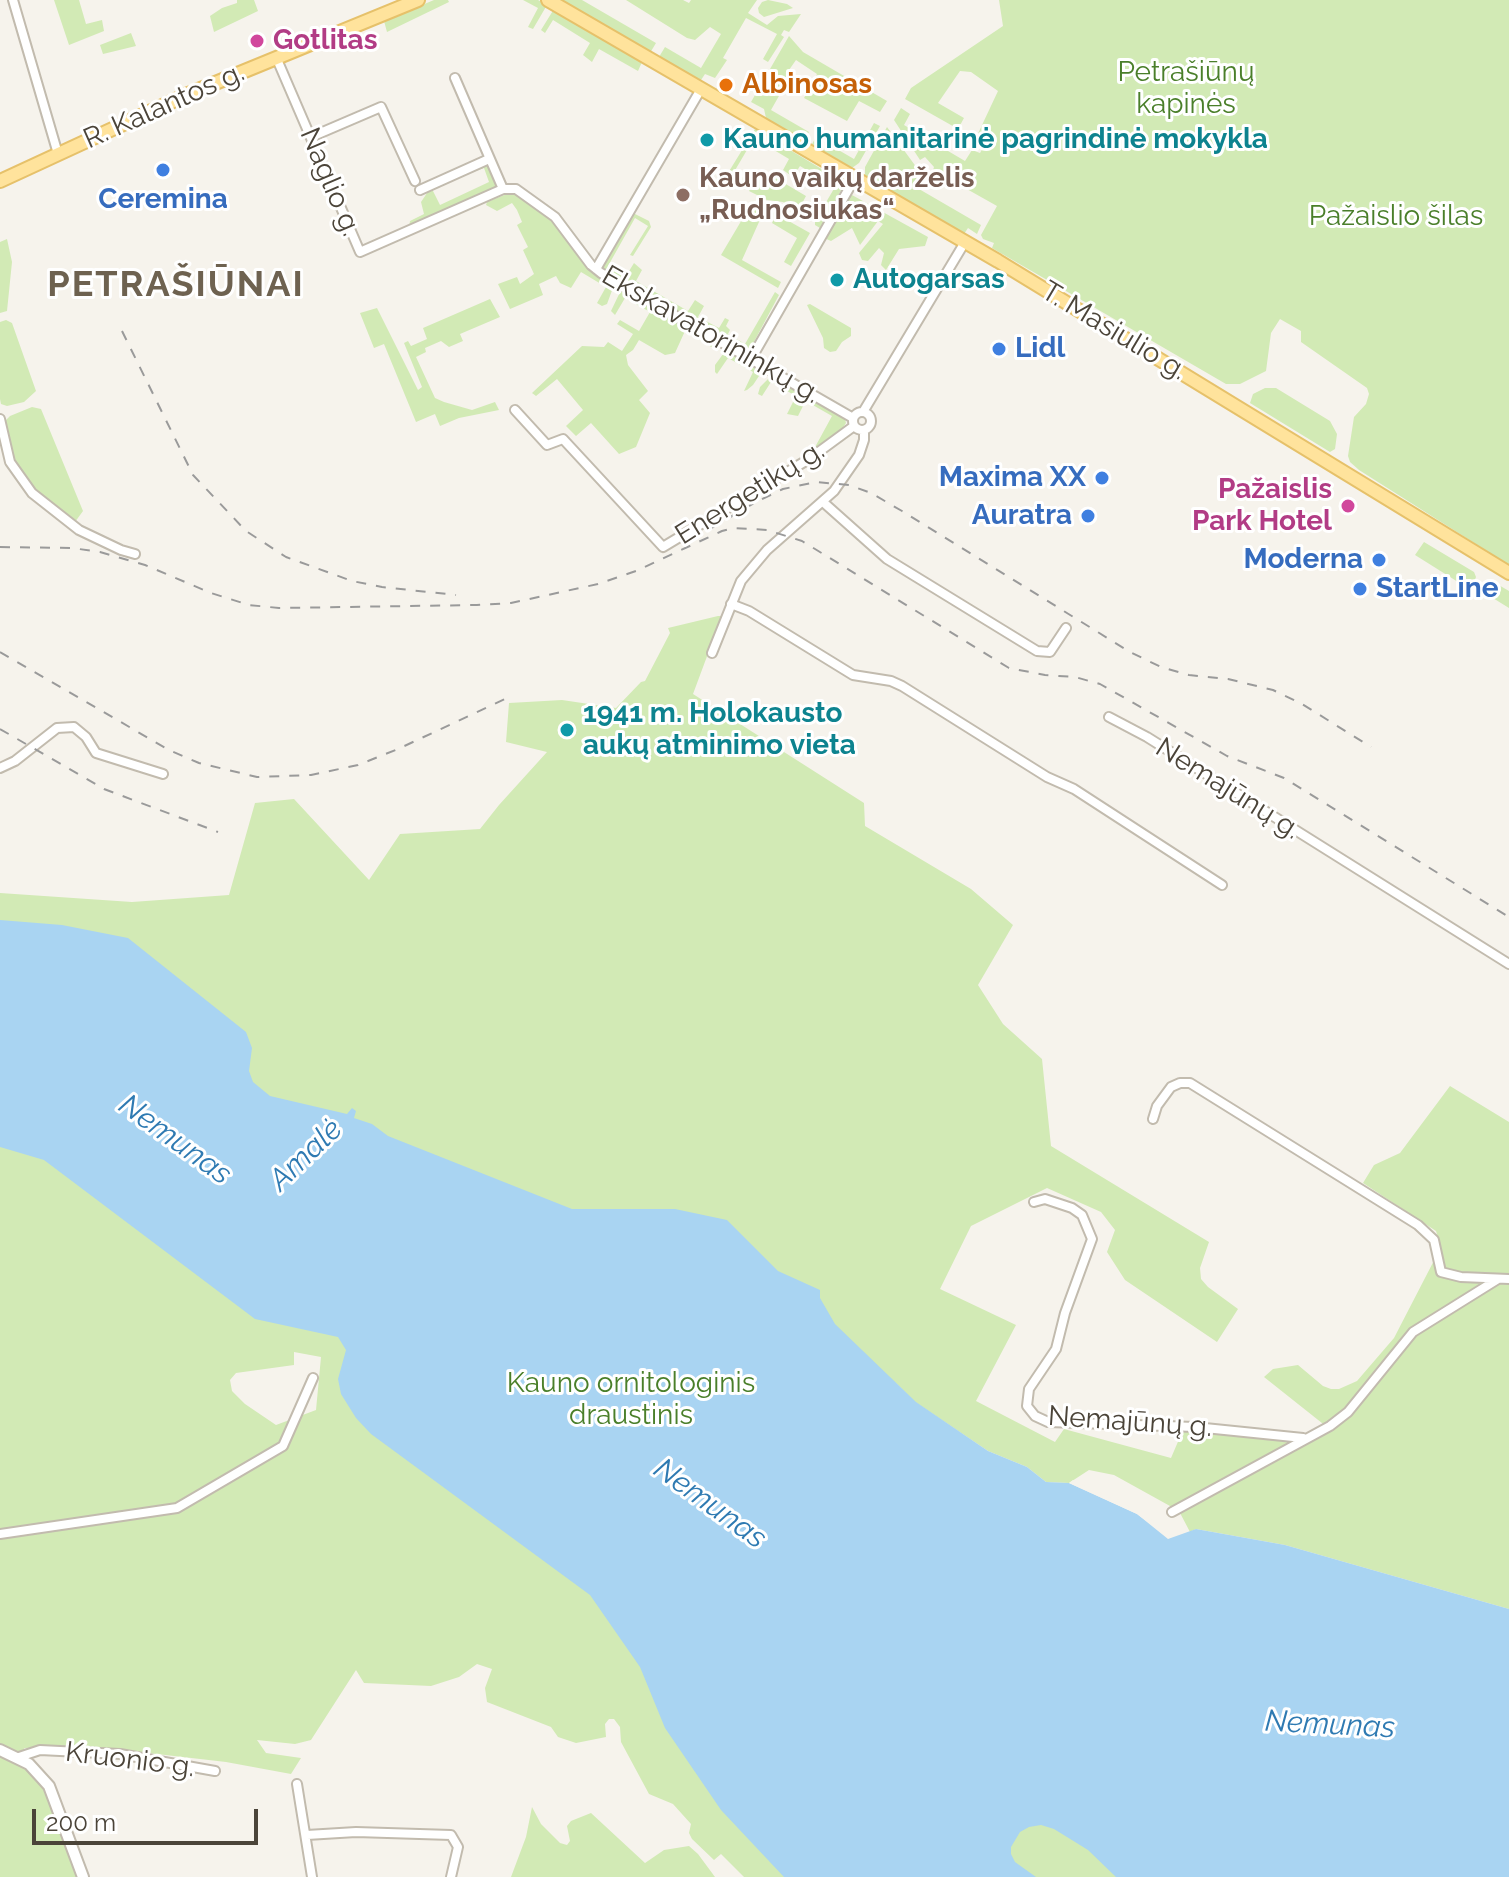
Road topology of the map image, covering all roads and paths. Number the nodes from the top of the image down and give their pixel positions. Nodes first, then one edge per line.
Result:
1 (13, 0) edge
2 (418, 0) edge
3 (548, 0) edge
4 (276, 57) junction
5 (455, 78) dead end
6 (701, 89) junction
7 (311, 137) junction
8 (58, 154) junction
9 (489, 159) junction
10 (855, 178) junction
11 (0, 181) edge
12 (503, 189) junction
13 (965, 242) junction
14 (596, 269) junction
15 (751, 359) junction
16 (515, 410) dead end
17 (863, 412) junction
18 (0, 419) edge
19 (854, 422) junction
20 (864, 430) junction
21 (823, 502) junction
22 (135, 554) dead end
23 (1509, 573) edge
24 (731, 604) junction
25 (1066, 628) dead end
26 (712, 653) dead end
27 (1109, 717) dead end
28 (0, 768) edge
29 (163, 774) dead end
30 (1222, 885) dead end
31 (1509, 964) edge
32 (1153, 1119) dead end
33 (1034, 1202) dead end
34 (1498, 1279) junction
35 (1509, 1279) edge
36 (313, 1378) dead end
37 (1303, 1438) junction
38 (1172, 1512) dead end
39 (0, 1534) edge
40 (0, 1750) edge
41 (19, 1757) junction
42 (215, 1771) dead end
43 (297, 1784) dead end
44 (307, 1835) junction
45 (83, 1877) edge
46 (312, 1877) edge
47 (451, 1877) edge

1 - 8 street
2 - 4 main road, R. Kalantos g.
3 - 6 main road, T. Masiulio g.
4 - 7 street, Naglio g.
4 - 8 main road, R. Kalantos g.
5 - 9 street
6 - 10 main road, T. Masiulio g.
6 - 14 street
7 - 9 street
7 - 12 street, Naglio g.
8 - 11 main road, R. Kalantos g.
9 - 12 street
10 - 13 main road, T. Masiulio g.
10 - 15 street
12 - 14 street, Ekskavatorininkų g.
13 - 17 street
13 - 23 main road, T. Masiulio g.
14 - 15 street, Ekskavatorininkų g.
15 - 19 street, Ekskavatorininkų g.
16 - 19 street, Energetikų g.
17 - 19 street
17 - 20 street
18 - 22 street
19 - 20 street
20 - 21 street, Energetikų g.
21 - 24 street, Energetikų g.
21 - 25 street
24 - 26 street, Energetikų g.
24 - 30 street
27 - 31 street, Nemajūnų g.
28 - 29 street
32 - 34 street
33 - 37 street, Nemajūnų g.
34 - 35 street
34 - 37 street, Nemajūnų g.
36 - 39 street
37 - 38 street, Nemajūnų g.
40 - 41 street, Kruonio g.
41 - 42 street, Kruonio g.
41 - 45 street
43 - 44 street
44 - 46 street
44 - 47 street

